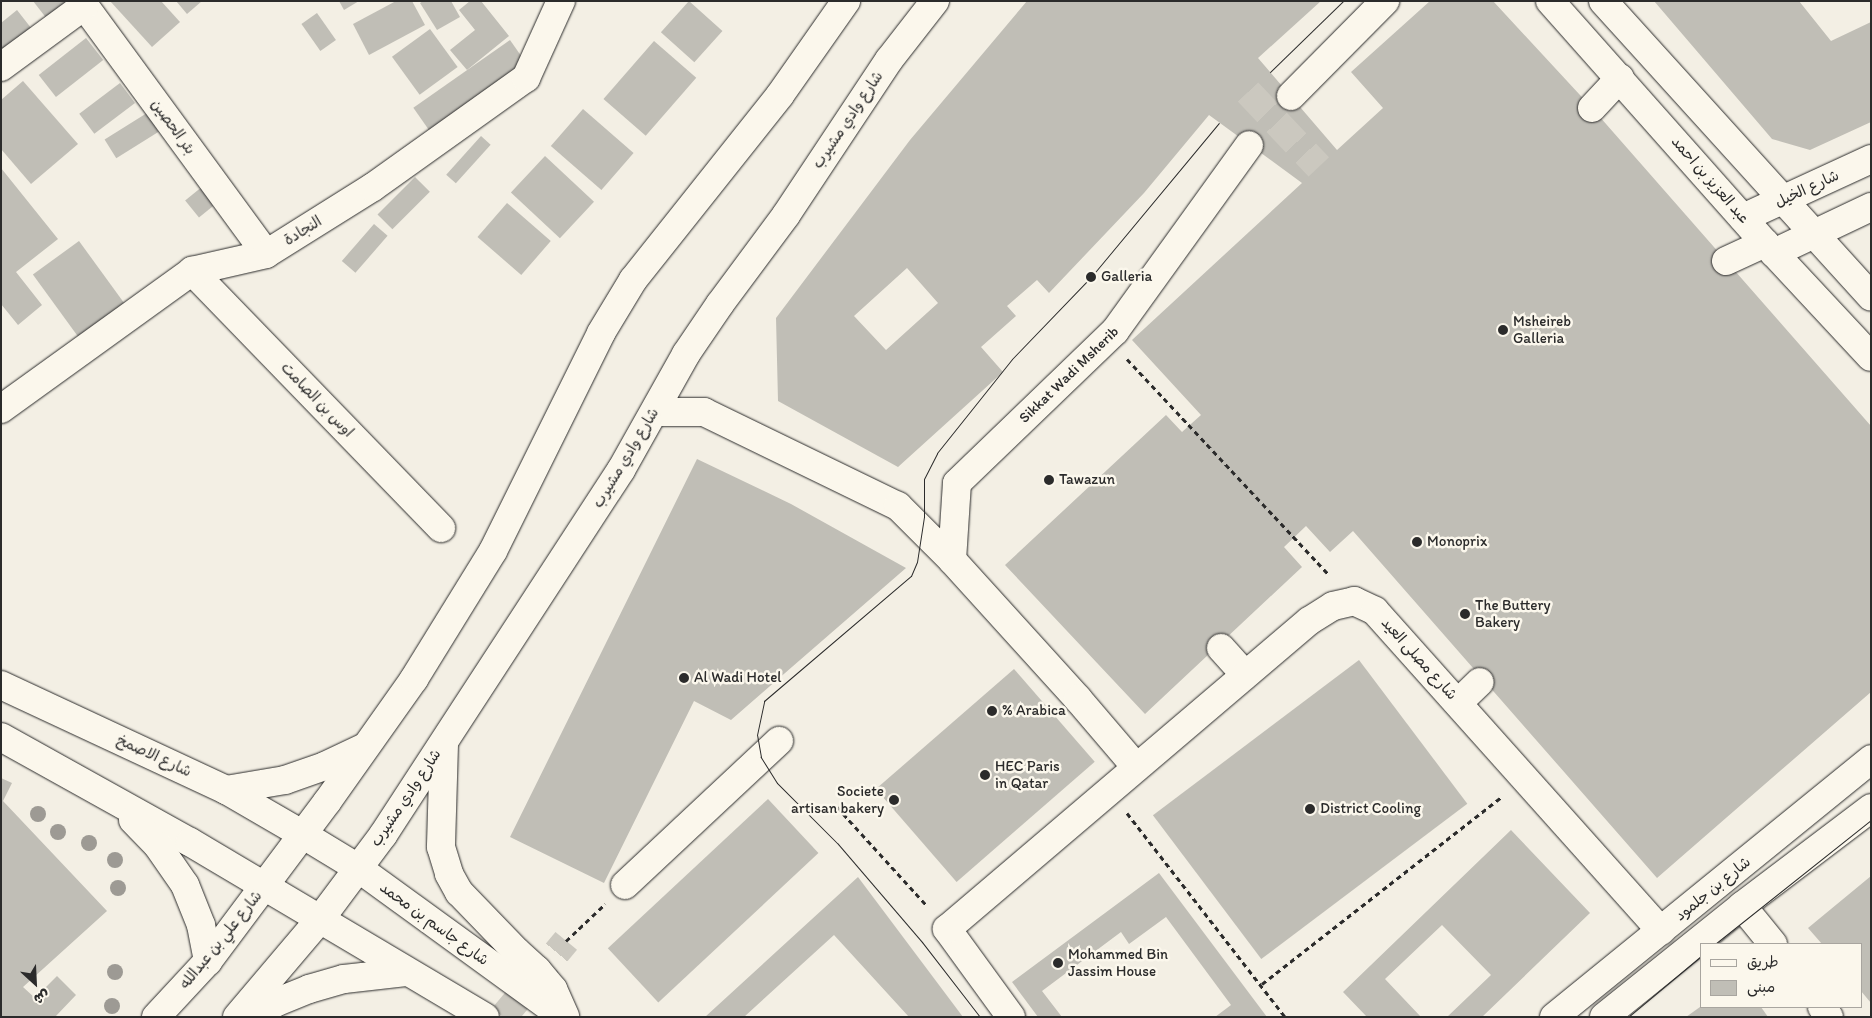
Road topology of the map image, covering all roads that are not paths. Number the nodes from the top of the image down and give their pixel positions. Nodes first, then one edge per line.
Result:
1 (561, 1) edge
2 (846, 1) edge
3 (935, 1) edge
4 (1385, 1) edge
5 (1550, 1) edge
6 (1603, 1) edge
7 (83, 4) edge
8 (1, 67) edge
9 (1620, 78) junction
10 (1291, 96) dead end
11 (1592, 108) dead end
12 (1249, 144) dead end
13 (1871, 159) edge
14 (1785, 200) junction
15 (1871, 207) edge
16 (1743, 218) junction
17 (1816, 234) junction
18 (1770, 248) junction
19 (266, 254) junction
20 (1726, 261) dead end
21 (192, 271) junction
22 (1871, 297) edge
23 (1871, 358) edge
24 (1, 410) edge
25 (655, 412) junction
26 (441, 528) dead end
27 (952, 560) junction
28 (1221, 648) dead end
29 (1245, 675) junction
30 (1480, 682) dead end
31 (1, 685) edge
32 (1458, 703) junction
33 (1, 737) edge
34 (779, 741) dead end
35 (444, 742) junction
36 (367, 746) junction
37 (1871, 759) edge
38 (1136, 767) junction
39 (226, 790) junction
40 (116, 802) junction
41 (1871, 808) edge
42 (302, 834) junction
43 (358, 868) junction
44 (625, 885) road end
45 (265, 886) junction
46 (1742, 906) junction
47 (321, 918) junction
48 (1661, 932) junction
49 (1772, 943) edge
50 (208, 961) junction
51 (406, 972) junction
52 (156, 1017) edge
53 (237, 1017) edge
54 (251, 1017) edge
55 (485, 1017) edge
56 (564, 1017) edge
57 (1011, 1017) edge
58 (1554, 1017) edge
59 (1604, 1017) edge

1 - 19 street, النجادة
2 - 36 street
3 - 25 street, شارع وادي مشيرب
4 - 10 street
5 - 9 street, عبد العزيز بن احمد
6 - 14 street
7 - 8 street
7 - 19 street, بئر الحصين
9 - 11 street
9 - 16 street, عبد العزيز بن احمد
12 - 27 street, Sikkat Wadi Msherib
13 - 14 street, شارع الخيل
14 - 16 street, شارع الخيل
14 - 17 street
15 - 17 street
16 - 18 street, عبد العزيز بن احمد
17 - 18 street
17 - 22 street
18 - 20 street
18 - 23 street, عبد العزيز بن احمد
19 - 21 street, النجادة
21 - 24 street, النجادة
21 - 26 street, اوس بن الصامت
25 - 27 street
25 - 35 street, شارع وادي مشيرب
27 - 38 street
28 - 29 street
29 - 32 street, شارع مصلى العيد
29 - 38 street
30 - 32 street
31 - 39 street, شارع الاصمخ
32 - 48 street, شارع مصلى العيد
33 - 40 street
34 - 44 street
35 - 43 street, شارع وادي مشيرب
35 - 56 street
36 - 39 street
36 - 42 street
37 - 48 street, شارع بن جلمود
38 - 57 street
39 - 42 street, شارع الاصمخ
40 - 45 street
40 - 50 street
41 - 46 street, شارع بن جلمود
42 - 43 street, شارع جاسم بن محمد
42 - 45 street
43 - 47 street, شارع وادي مشيرب
43 - 56 street, شارع جاسم بن محمد
45 - 47 street
45 - 50 street, شارع علي بن عبدالله
46 - 49 street
46 - 59 street, شارع بن جلمود
47 - 51 street
47 - 53 street
48 - 58 street, شارع بن جلمود
50 - 52 street, شارع علي بن عبدالله
51 - 54 street
51 - 55 street

